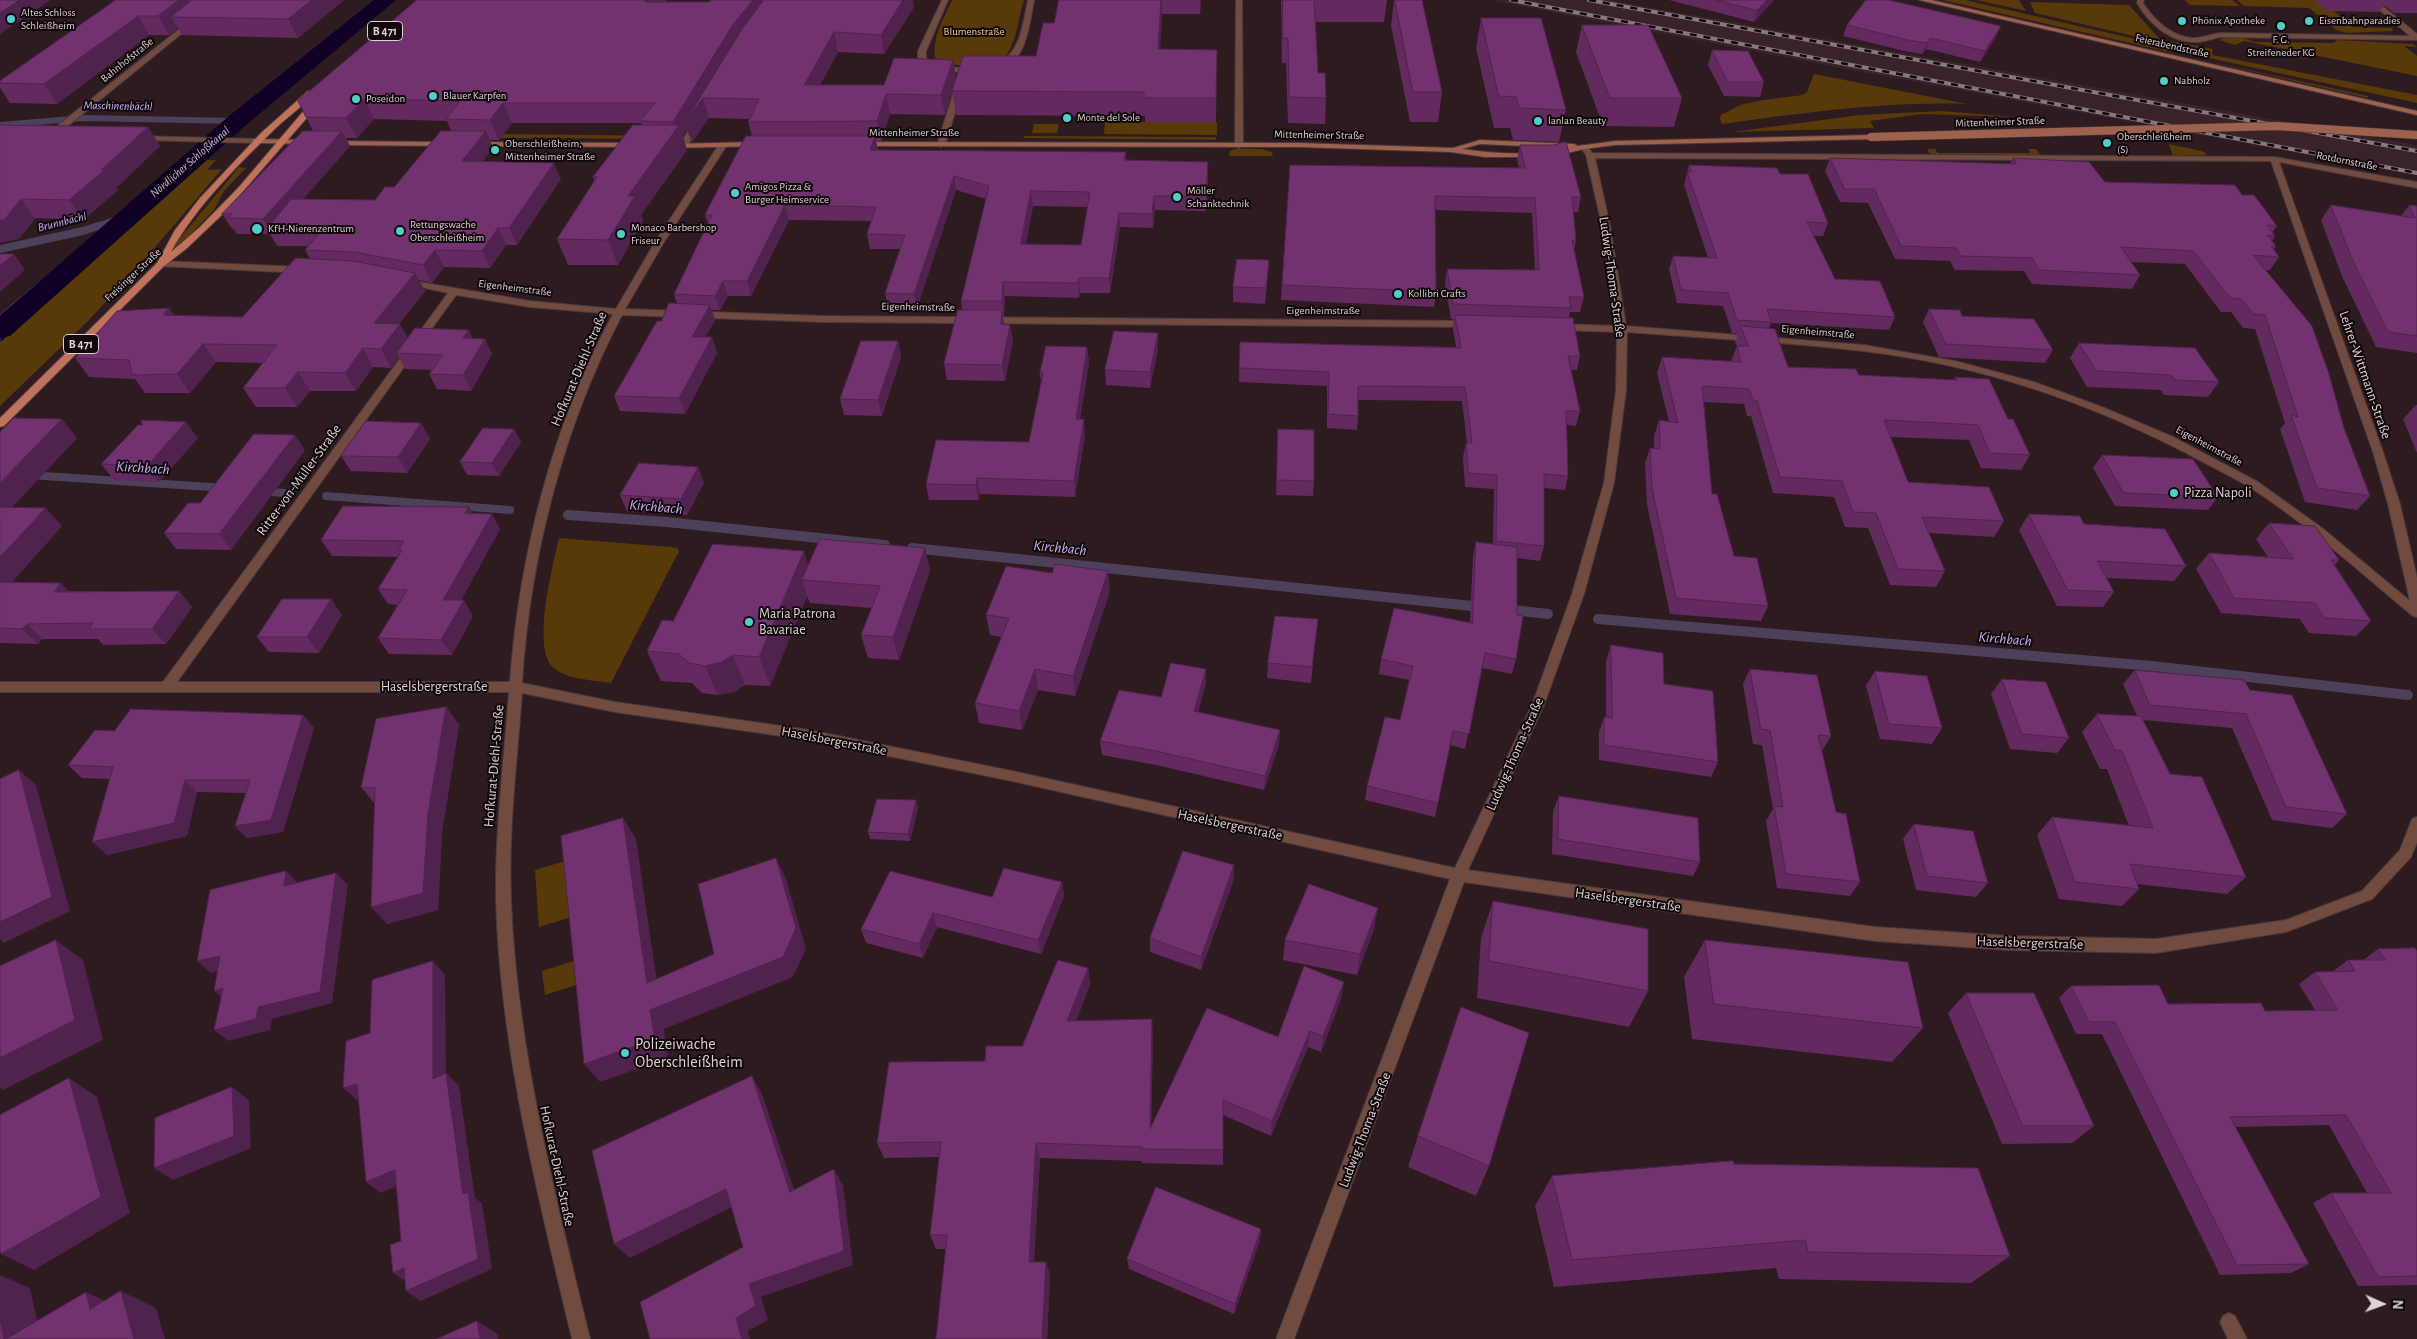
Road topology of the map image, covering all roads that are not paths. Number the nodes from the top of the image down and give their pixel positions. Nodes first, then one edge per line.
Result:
1 (220, 0) edge
2 (945, 0) edge
3 (1031, 0) edge
4 (1239, 0) edge
5 (1922, 0) edge
6 (2141, 0) edge
7 (2371, 0) edge
8 (993, 67) edge
9 (322, 84) edge
10 (322, 96) edge
11 (2417, 113) edge
12 (701, 116) edge
13 (2417, 136) edge
14 (38, 137) edge
15 (48, 137) junction
16 (66, 138) edge
17 (131, 138) edge
18 (256, 141) junction
19 (281, 142) junction
20 (313, 142) edge
21 (322, 143) edge
22 (455, 144) edge
23 (467, 144) edge
24 (770, 144) edge
25 (847, 144) edge
26 (645, 145) edge
27 (723, 145) junction
28 (941, 145) junction
29 (664, 146) edge
30 (683, 146) junction
31 (1239, 146) junction
32 (1451, 150) junction
33 (1587, 151) junction
34 (2274, 159) junction
35 (2417, 185) edge
36 (161, 264) junction
37 (314, 271) edge
38 (399, 280) edge
39 (454, 292) junction
40 (620, 312) junction
41 (1478, 324) edge
42 (1547, 326) edge
43 (1622, 329) junction
44 (0, 424) edge
45 (2417, 604) edge
46 (2417, 614) edge
47 (167, 686) junction
48 (0, 687) edge
49 (516, 687) junction
50 (2417, 823) edge
51 (2412, 856) edge
52 (1459, 875) junction
53 (2229, 1322) dead end
54 (581, 1339) edge
55 (1285, 1339) edge
56 (2238, 1339) edge

1 - 15 street, Bahnhofstraße
2 - 28 street
3 - 8 street
4 - 31 street
5 - 11 main road, Feierabendstraße
6 - 7 street
9 - 18 main road
10 - 19 main road, B 471
12 - 30 street
13 - 33 main road, Mittenheimer Straße, bridge
14 - 15 street
15 - 16 street
17 - 18 street
18 - 19 main road
18 - 36 main road
19 - 20 main road
19 - 36 main road, Freisinger Straße / B 471
21 - 22 main road
23 - 26 main road
24 - 27 main road
25 - 28 main road, Mittenheimer Straße
27 - 30 main road
27 - 40 street, Hofkurat-Diehl-Straße
28 - 31 main road, Mittenheimer Straße
29 - 30 main road
31 - 32 main road, Mittenheimer Straße
32 - 33 main road, Mittenheimer Straße
32 - 33 main road, Mittenheimer Straße
33 - 34 street, Mittenheimer Straße
33 - 43 street, Ludwig-Thoma-Straße
34 - 35 street, Rotdornstraße
34 - 45 street, Lehrer-Wittmann-Straße
36 - 37 street
36 - 44 main road, Freisinger Straße / B 471
38 - 39 street, Eigenheimstraße
39 - 40 street, Eigenheimstraße
39 - 47 street, Ritter-von-Müller-Straße
40 - 41 street, Eigenheimstraße
40 - 49 street, Hofkurat-Diehl-Straße
42 - 43 street, Eigenheimstraße
43 - 46 street, Eigenheimstraße
43 - 52 street, Ludwig-Thoma-Straße
47 - 48 street, Haselsbergerstraße
47 - 49 street, Haselsbergerstraße
49 - 52 street, Haselsbergerstraße
49 - 54 street, Hofkurat-Diehl-Straße
50 - 51 street, Haselsbergerstraße
51 - 52 street, Haselsbergerstraße
52 - 55 street, Ludwig-Thoma-Straße
53 - 56 street

